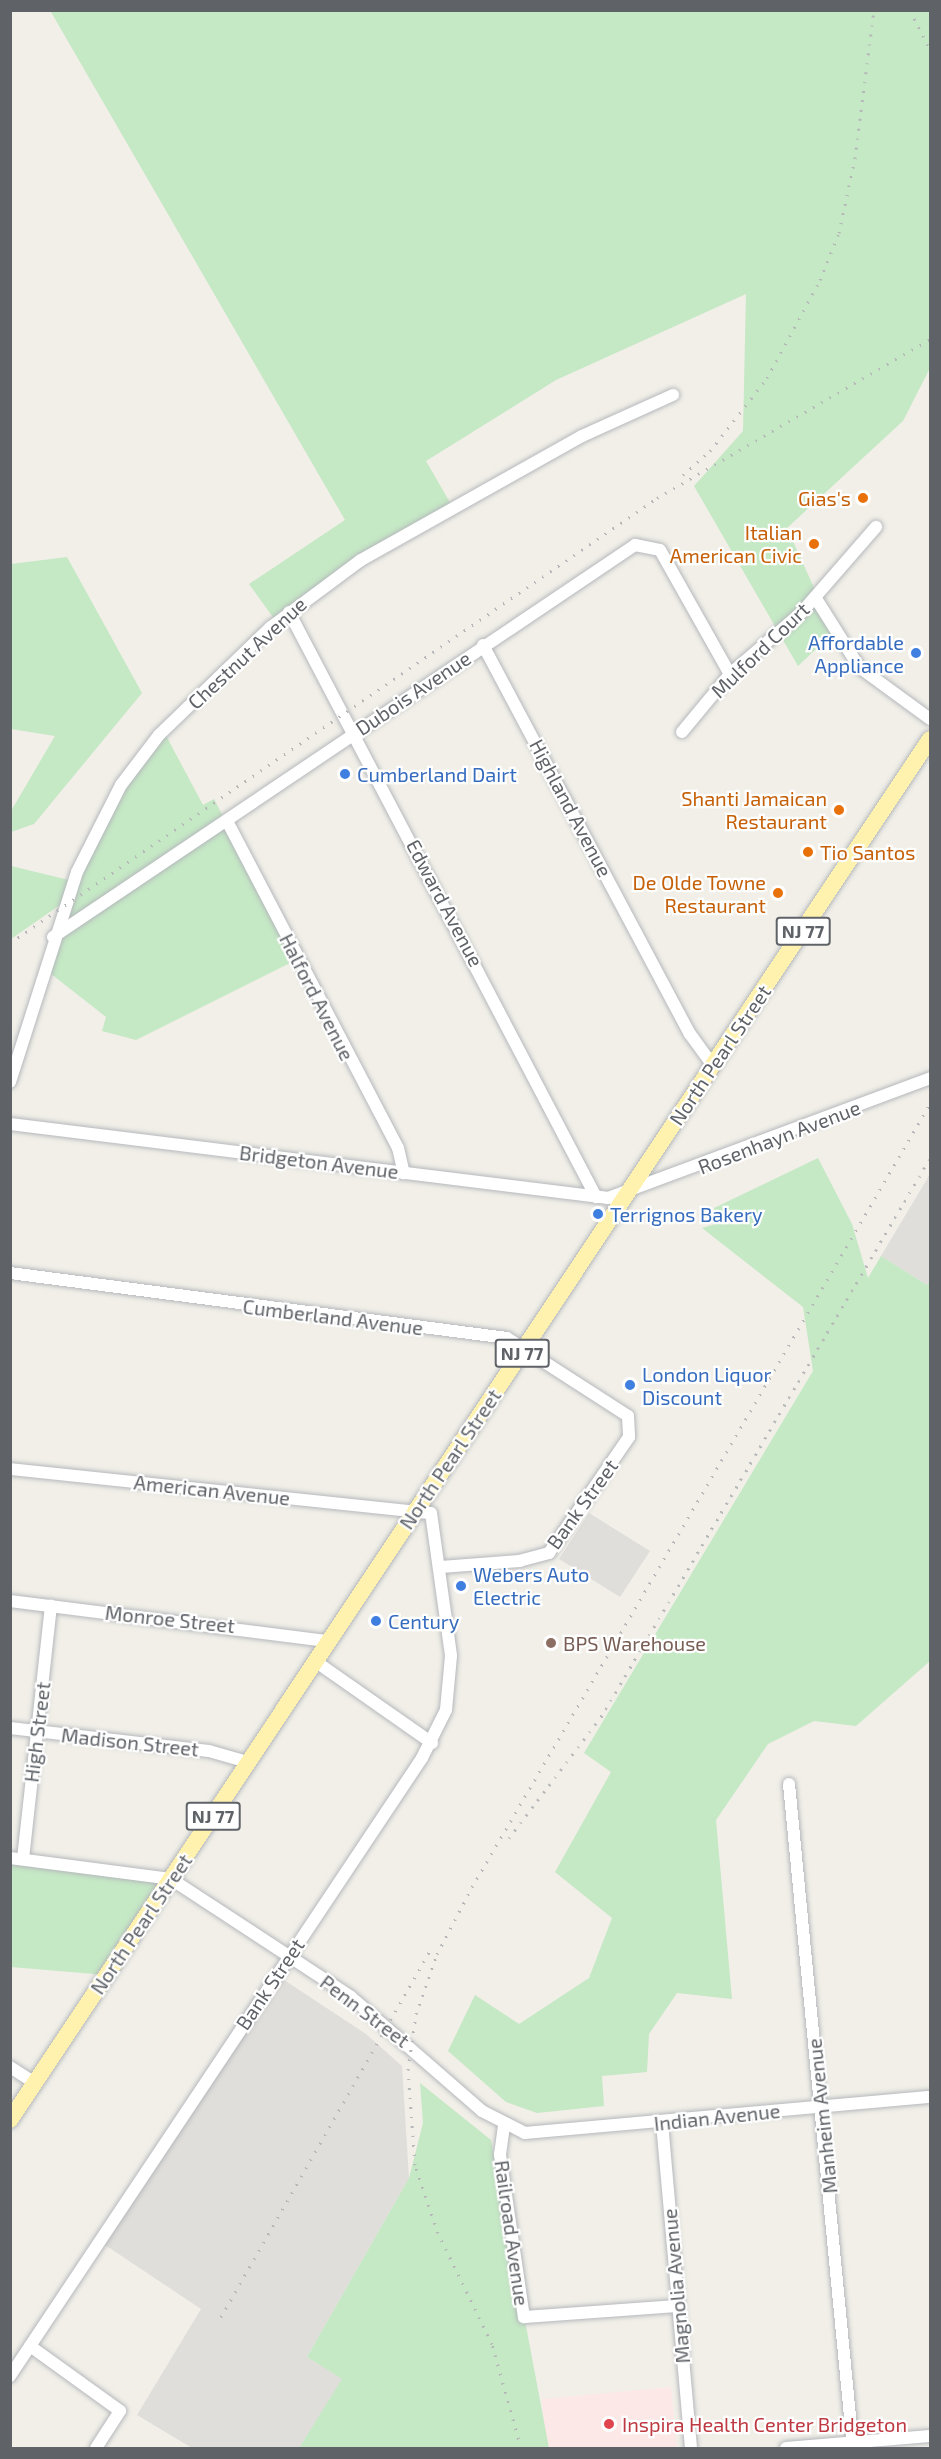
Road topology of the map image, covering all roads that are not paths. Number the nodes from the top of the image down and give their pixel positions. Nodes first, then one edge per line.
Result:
1 (673, 395) dead end
2 (876, 527) dead end
3 (815, 597) junction
4 (289, 612) junction
5 (483, 645) junction
6 (730, 674) junction
7 (930, 719) edge
8 (355, 732) junction
9 (682, 732) dead end
10 (930, 739) edge
11 (227, 821) junction
12 (53, 937) junction
13 (712, 1064) junction
14 (930, 1078) edge
15 (10, 1082) edge
16 (10, 1124) edge
17 (404, 1173) junction
18 (627, 1193) junction
19 (596, 1197) junction
20 (10, 1273) edge
21 (525, 1348) junction
22 (631, 1421) joint
23 (10, 1469) edge
24 (414, 1511) junction
25 (440, 1567) junction
26 (10, 1601) edge
27 (51, 1606) junction
28 (328, 1641) junction
29 (315, 1661) junction
30 (10, 1728) edge
31 (38, 1731) junction
32 (432, 1743) junction
33 (248, 1762) junction
34 (789, 1784) dead end
35 (17, 1858) edge
36 (171, 1879) junction
37 (290, 1956) junction
38 (10, 2067) edge
39 (35, 2083) junction
40 (930, 2097) edge
41 (821, 2107) junction
42 (10, 2120) edge
43 (662, 2123) junction
44 (504, 2126) junction
45 (678, 2306) junction
46 (30, 2346) junction
47 (10, 2376) edge
48 (930, 2436) edge
49 (853, 2445) edge
50 (96, 2448) edge
51 (691, 2448) edge
52 (786, 2448) edge

1 - 4 street, Chestnut Avenue
2 - 3 street, Mulford Court
3 - 6 street, Mulford Court
3 - 7 street
4 - 8 street, Edward Avenue
4 - 12 street, Chestnut Avenue
5 - 6 street, Dubois Avenue
5 - 8 street, Dubois Avenue
5 - 13 street, Highland Avenue
6 - 9 street, Mulford Court
8 - 11 street, Dubois Avenue
8 - 19 street, Edward Avenue
10 - 13 main road, North Pearl Street / NJ 77
11 - 12 street, Dubois Avenue
11 - 17 street, Halford Avenue
12 - 15 street, Chestnut Avenue
13 - 18 main road, North Pearl Street / NJ 77
14 - 18 street, Rosenhayn Avenue
16 - 17 street, Bridgeton Avenue
17 - 19 street, Bridgeton Avenue
18 - 19 street, Bridgeton Avenue
18 - 21 main road, North Pearl Street / NJ 77
20 - 21 street, Cumberland Avenue
21 - 22 street, Cumberland Avenue
21 - 24 main road, North Pearl Street / NJ 77
22 - 25 street, Bank Street
23 - 24 street, American Avenue
24 - 25 street, Bank Street
24 - 28 main road, North Pearl Street / NJ 77
25 - 32 street, Bank Street
26 - 27 street, Monroe Street
27 - 28 street, Monroe Street
27 - 31 street, High Street
28 - 29 main road, North Pearl Street / NJ 77
29 - 32 street
29 - 33 main road, North Pearl Street / NJ 77
30 - 31 street, Madison Street
31 - 33 street, Madison Street
31 - 35 street, High Street
32 - 37 street, Bank Street
33 - 36 main road, North Pearl Street / NJ 77
34 - 41 street, Manheim Avenue
35 - 36 street, Penn Street
36 - 37 street, Penn Street
36 - 39 main road, North Pearl Street / NJ 77
37 - 44 street, Penn Street
37 - 46 street, Bank Street
38 - 39 street
39 - 42 main road, North Pearl Street / NJ 77
40 - 41 street, Indian Avenue
41 - 43 street, Indian Avenue
41 - 49 street, Manheim Avenue
43 - 44 street, Indian Avenue
43 - 45 street, Magnolia Avenue
44 - 45 street, Railroad Avenue
45 - 51 street, Magnolia Avenue
46 - 47 street, Bank Street
46 - 50 street
48 - 49 street
49 - 52 street

